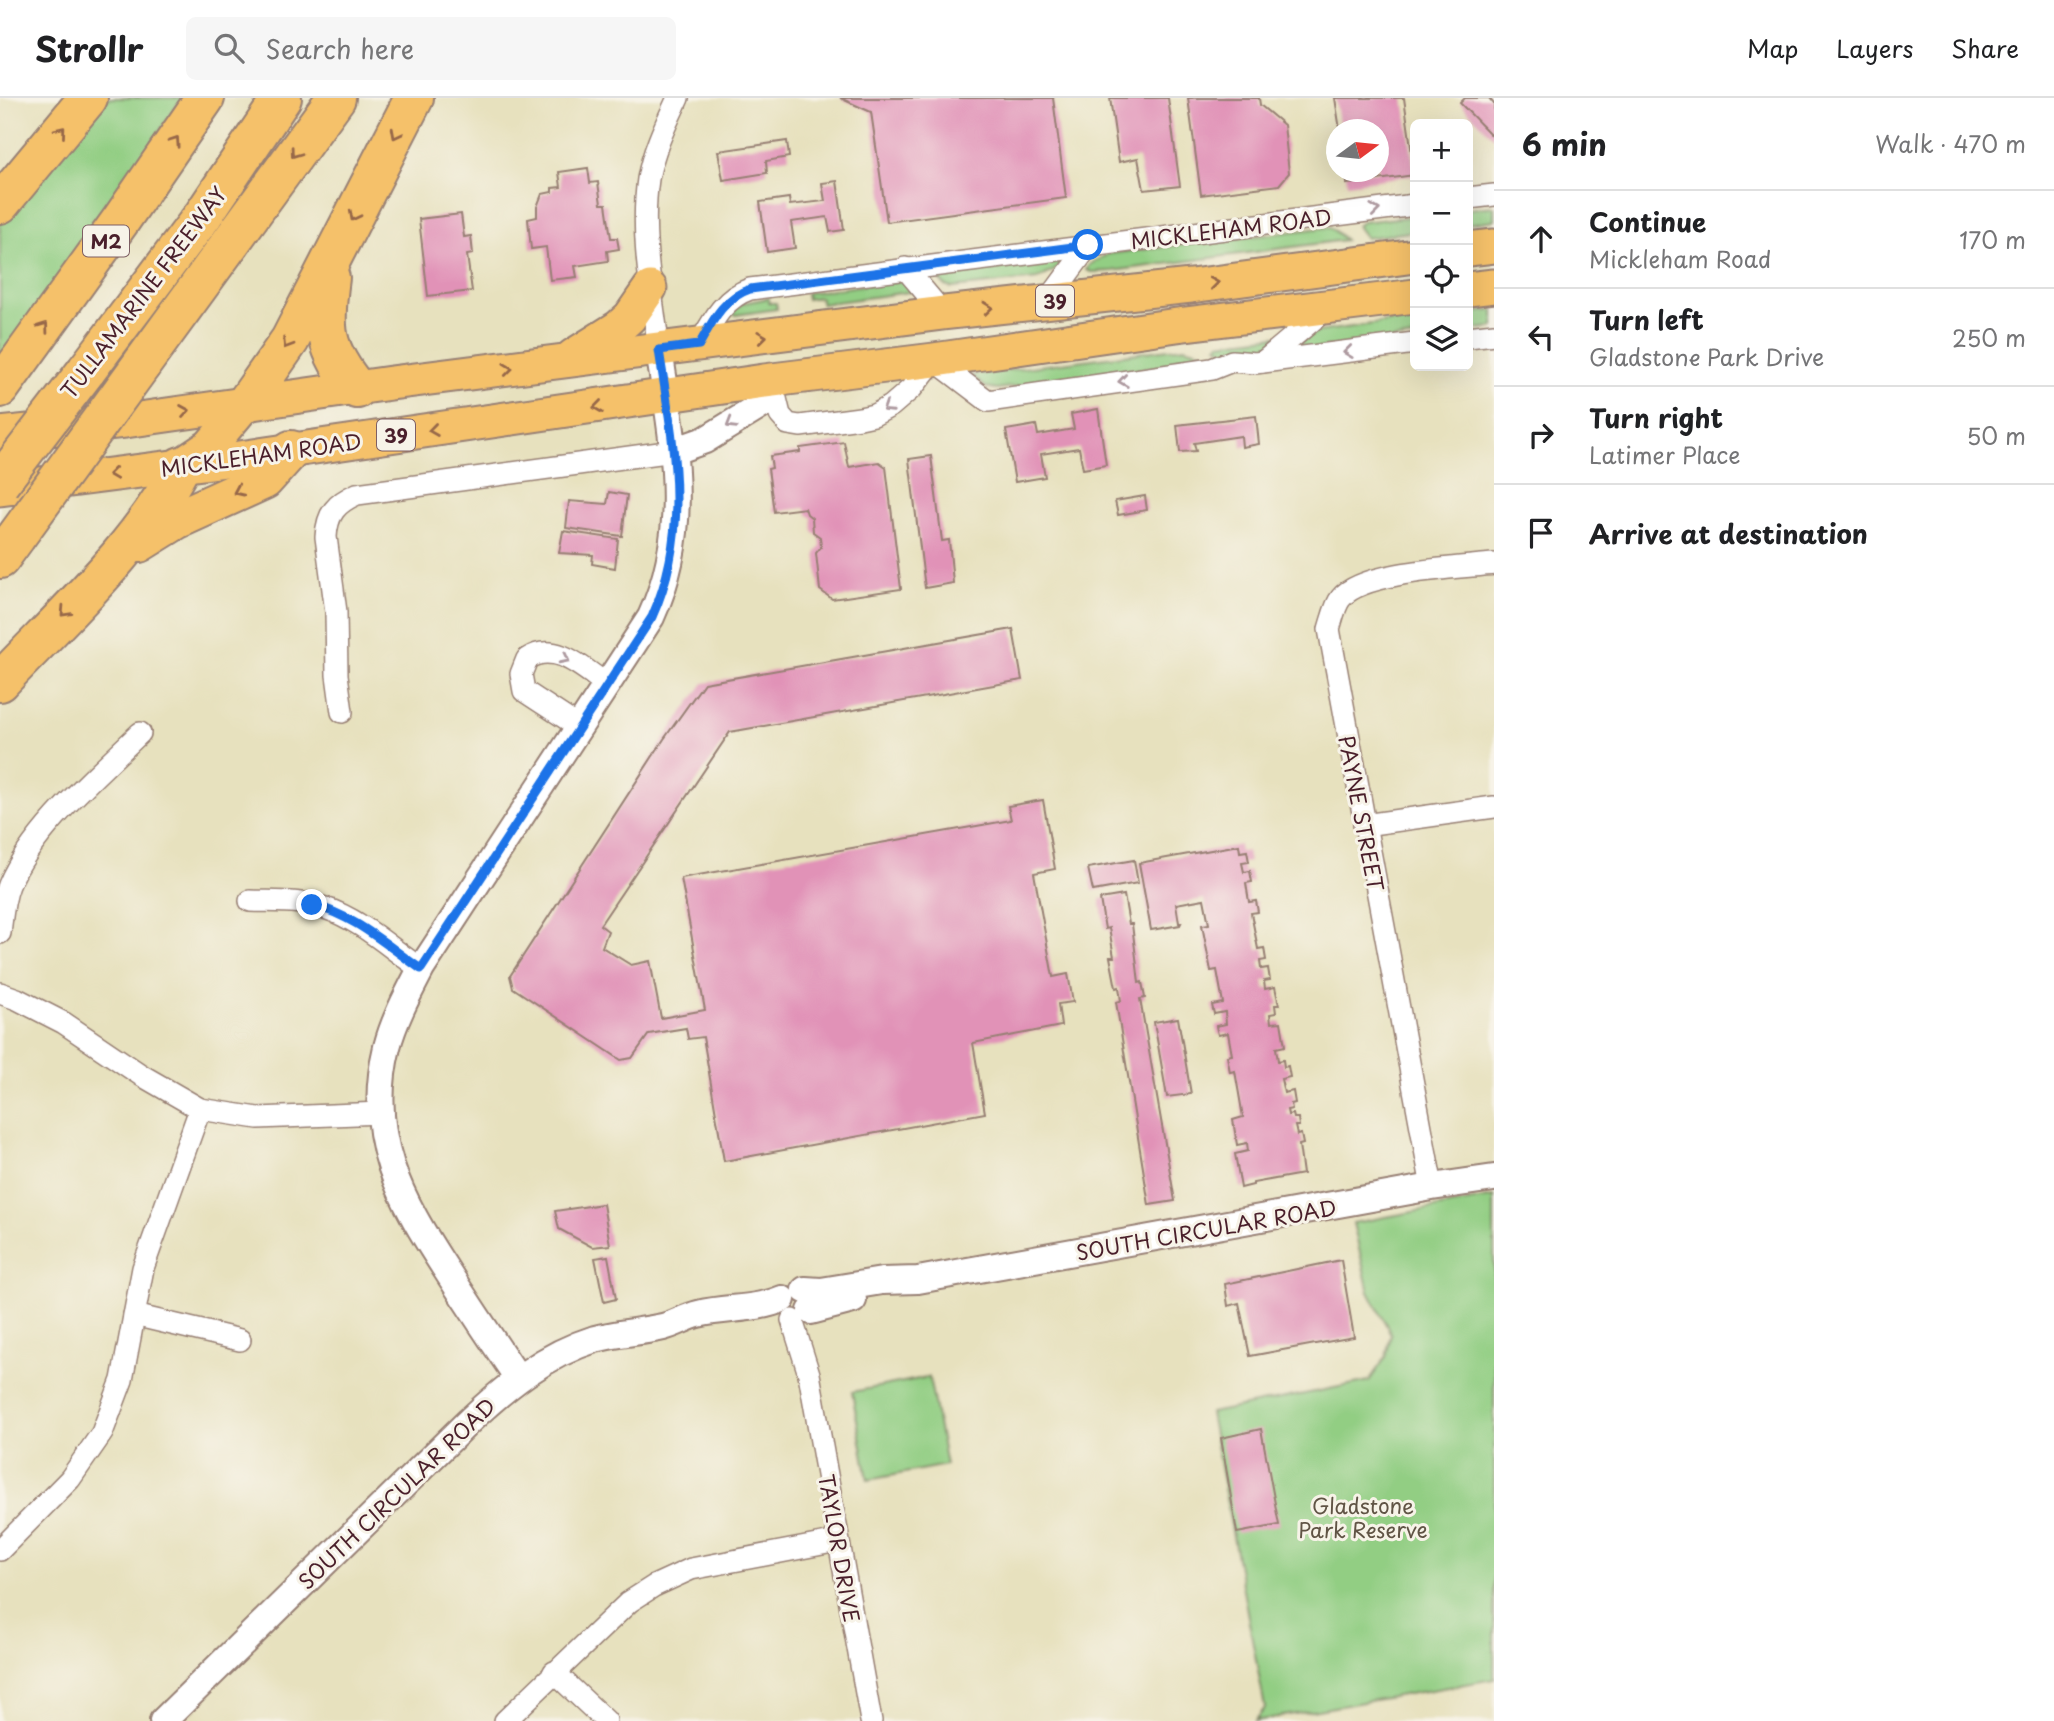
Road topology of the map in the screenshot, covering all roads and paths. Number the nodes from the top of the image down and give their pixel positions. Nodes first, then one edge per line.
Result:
1 (88, 98) edge
2 (205, 98) edge
3 (282, 98) edge
4 (336, 98) edge
5 (414, 98) edge
6 (678, 98) edge
7 (1494, 195) edge
8 (1473, 197) edge
9 (0, 204) edge
10 (1410, 206) edge
11 (1088, 245) junction
12 (1494, 246) edge
13 (1473, 248) edge
14 (1410, 257) edge
15 (330, 262) junction
16 (905, 268) junction
17 (1494, 286) edge
18 (650, 288) junction
19 (1473, 288) edge
20 (1410, 297) edge
21 (1047, 302) junction
22 (1331, 306) junction
23 (943, 313) junction
24 (1494, 334) edge
25 (1473, 336) edge
26 (1410, 344) edge
27 (699, 345) junction
28 (659, 350) junction
29 (934, 360) junction
30 (565, 361) junction
31 (1263, 362) junction
32 (771, 380) junction
33 (2, 385) edge
34 (357, 389) junction
35 (666, 397) junction
36 (246, 403) junction
37 (125, 421) junction
38 (0, 434) edge
39 (291, 450) junction
40 (674, 451) junction
41 (181, 466) junction
42 (0, 483) edge
43 (0, 489) edge
44 (8, 548) edge
45 (112, 563) junction
46 (1494, 564) edge
47 (0, 682) edge
48 (607, 685) junction
49 (342, 712) dead end
50 (579, 727) junction
51 (140, 733) dead end
52 (1494, 807) edge
53 (1364, 825) junction
54 (250, 901) dead end
55 (0, 933) edge
56 (421, 969) junction
57 (0, 993) edge
58 (200, 1110) junction
59 (381, 1114) junction
60 (1494, 1178) edge
61 (1432, 1187) junction
62 (797, 1309) junction
63 (134, 1315) junction
64 (240, 1340) dead end
65 (518, 1378) junction
66 (838, 1541) junction
67 (0, 1550) edge
68 (554, 1672) junction
69 (163, 1721) edge
70 (505, 1721) edge
71 (606, 1721) edge
72 (871, 1721) edge

9 -> 1 highway
33 -> 2 highway, M2
3 - 42 highway, TULLAMARINE FREEWAY, bridge
4 -> 44 highway, bridge
5 -> 15 highway
6 - 18 street
7 - 8 street
11 -> 10 street, MICKLEHAM ROAD
11 - 16 street, MICKLEHAM ROAD
11 - 21 street
12 - 13 main road
21 -> 14 main road, 39
15 - 34 highway
15 -> 36 highway
16 - 23 street
16 - 27 street, MICKLEHAM ROAD
17 - 19 main road
18 - 28 street
18 - 30 main road
20 - 22 main road, MICKLEHAM ROAD / 39
23 -> 21 main road, 39
22 - 29 main road, MICKLEHAM ROAD / 39
22 - 31 street
27 -> 23 main road, 39
24 - 25 street
26 -> 31 street
27 - 28 main road, 39
28 - 30 main road, 39
28 - 35 street
31 -> 29 street
29 - 32 main road, MICKLEHAM ROAD / 39
29 -> 32 street
34 -> 30 main road, 39
32 - 35 main road, MICKLEHAM ROAD / 39
32 -> 40 street
34 - 36 main road, 39
35 -> 39 main road, MICKLEHAM ROAD / 39
35 - 40 street
37 -> 36 main road, 39
36 - 41 main road
37 - 38 main road, 39
37 - 41 main road
39 - 41 main road, MICKLEHAM ROAD / 39
39 -> 45 highway
40 - 48 street
40 - 49 street
41 -> 43 main road, MICKLEHAM ROAD / 39
41 - 45 highway
45 -> 47 highway
46 - 53 street, PAYNE STREET
48 - 50 street
50 -> 48 street
50 - 56 street
51 - 55 street
52 - 53 street
53 - 61 street, PAYNE STREET
54 - 56 street
56 - 59 street
57 - 58 street
58 - 59 street
58 - 63 street
59 - 65 street
60 - 61 street, SOUTH CIRCULAR ROAD
61 - 62 street, SOUTH CIRCULAR ROAD
62 - 65 street, SOUTH CIRCULAR ROAD
62 - 66 street, TAYLOR DRIVE
63 - 64 street
63 - 67 street
65 - 69 street, SOUTH CIRCULAR ROAD
66 - 68 street
66 - 72 street, TAYLOR DRIVE
68 - 70 street
68 - 71 street

